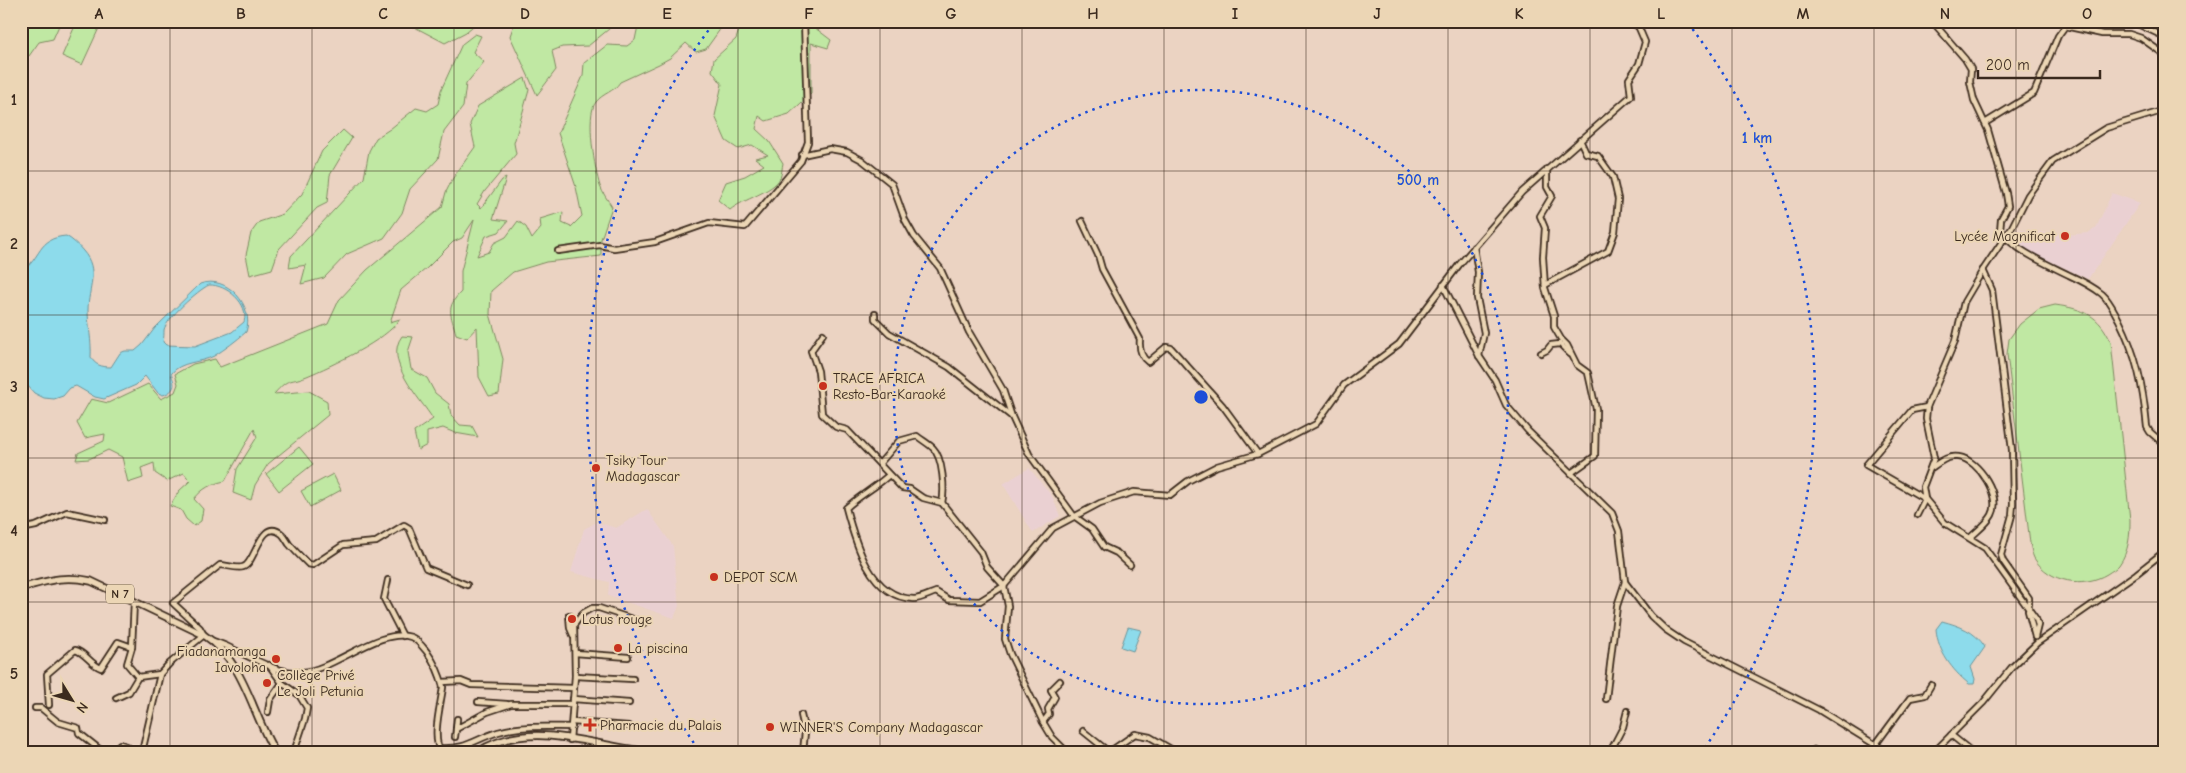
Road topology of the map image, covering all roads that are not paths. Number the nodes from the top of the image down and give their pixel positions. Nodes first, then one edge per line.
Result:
1 (804, 21) edge
2 (1628, 21) edge
3 (1636, 21) edge
4 (1932, 21) edge
5 (2069, 21) edge
6 (2131, 21) edge
7 (2065, 26) junction
8 (1639, 27) junction
9 (2165, 37) edge
10 (2165, 55) edge
11 (2165, 110) edge
12 (1985, 123) junction
13 (1580, 140) junction
14 (802, 155) junction
15 (1547, 169) junction
16 (1082, 221) dead end
17 (2005, 237) junction
18 (1474, 247) junction
19 (558, 251) dead end
20 (1983, 270) junction
21 (1443, 285) junction
22 (1545, 285) junction
23 (876, 314) dead end
24 (823, 334) dead end
25 (1540, 353) dead end
26 (1570, 354) junction
27 (1478, 356) junction
28 (1928, 407) junction
29 (1012, 417) junction
30 (2165, 445) edge
31 (1258, 454) junction
32 (880, 463) junction
33 (1932, 468) junction
34 (1571, 473) junction
35 (889, 475) junction
36 (1926, 499) junction
37 (942, 503) junction
38 (1917, 515) dead end
39 (1074, 516) junction
40 (106, 520) dead end
41 (22, 531) edge
42 (1970, 538) junction
43 (2165, 551) edge
44 (1130, 565) dead end
45 (388, 580) dead end
46 (1625, 582) junction
47 (467, 585) dead end
48 (1004, 586) junction
49 (21, 588) edge
50 (134, 601) junction
51 (2028, 608) junction
52 (569, 615) dead end
53 (644, 623) dead end
54 (204, 635) junction
55 (403, 636) junction
56 (575, 639) junction
57 (213, 641) junction
58 (2037, 643) junction
59 (132, 647) junction
60 (575, 653) junction
61 (628, 657) dead end
62 (268, 664) junction
63 (160, 674) junction
64 (575, 676) junction
65 (138, 677) junction
66 (633, 679) dead end
67 (1060, 681) dead end
68 (442, 682) junction
69 (282, 683) junction
70 (1932, 684) dead end
71 (574, 688) junction
72 (116, 698) dead end
73 (1606, 699) dead end
74 (478, 702) dead end
75 (573, 702) junction
76 (629, 703) dead end
77 (511, 704) junction
78 (49, 705) dead end
79 (35, 708) dead end
80 (1627, 711) dead end
81 (268, 712) dead end
82 (802, 715) dead end
83 (457, 719) dead end
84 (1043, 722) junction
85 (572, 724) junction
86 (629, 726) dead end
87 (456, 729) junction
88 (1082, 732) dead end
89 (1951, 735) junction
90 (455, 737) dead end
91 (570, 740) junction
92 (1876, 744) junction
93 (440, 750) edge
94 (1971, 751) edge
95 (103, 752) edge
96 (111, 752) edge
97 (132, 752) edge
98 (142, 752) edge
99 (275, 752) edge
100 (294, 752) edge
101 (478, 752) edge
102 (653, 752) edge
103 (803, 752) edge
104 (1067, 752) edge
105 (1109, 752) edge
106 (1176, 752) edge
107 (1610, 752) edge
108 (1888, 752) edge
109 (1934, 752) edge

1 - 14 street
2 - 8 street
3 - 8 street
4 - 12 street
5 - 7 street
6 - 9 street
7 - 10 street
7 - 12 street
8 - 13 street
11 - 17 street
12 - 17 street
13 - 15 street
13 - 22 street
14 - 19 street
14 - 29 street
15 - 18 street
15 - 22 street
16 - 31 street
17 - 20 street
17 - 30 street
18 - 21 street
18 - 27 street
20 - 28 street
20 - 51 street
21 - 27 street
21 - 31 street
22 - 26 street
23 - 29 street
24 - 32 street
25 - 26 street
26 - 34 street
27 - 34 street
28 - 33 street
28 - 36 street
29 - 39 street
31 - 39 street
32 - 35 street
32 - 37 street
33 - 36 street
33 - 42 street
34 - 46 street
35 - 37 street
35 - 48 street
36 - 38 street
36 - 42 street
37 - 48 street
39 - 44 street
39 - 48 street
40 - 41 street
42 - 51 street
43 - 58 street
45 - 55 street
46 - 73 street
46 - 92 street
47 - 54 street
48 - 84 street
49 - 50 main road, N 7
50 - 54 main road, N 7
50 - 59 street
51 - 58 street
52 - 56 street
53 - 56 street
54 - 57 main road, N 7
54 - 63 street
55 - 62 street
55 - 68 street
56 - 60 street
57 - 62 street
57 - 99 main road, N 7
58 - 89 street
59 - 65 street
59 - 78 street
60 - 61 street
60 - 64 street
62 - 69 street
63 - 65 street
63 - 98 street
64 - 66 street
64 - 71 street
65 - 72 street
67 - 84 street
68 - 71 street
68 - 93 street
69 - 81 street
69 - 100 street
70 - 92 street
71 - 75 street
74 - 77 street
75 - 76 street
75 - 77 street
75 - 85 street
77 - 87 street
79 - 95 street
80 - 107 street
82 - 103 street
83 - 87 street
84 - 104 street
85 - 86 street
85 - 91 street
85 - 93 street
87 - 90 street
88 - 105 street
89 - 94 street
89 - 109 street
91 - 101 main road
91 - 102 main road
92 - 108 street
96 - 97 street
105 - 106 street

